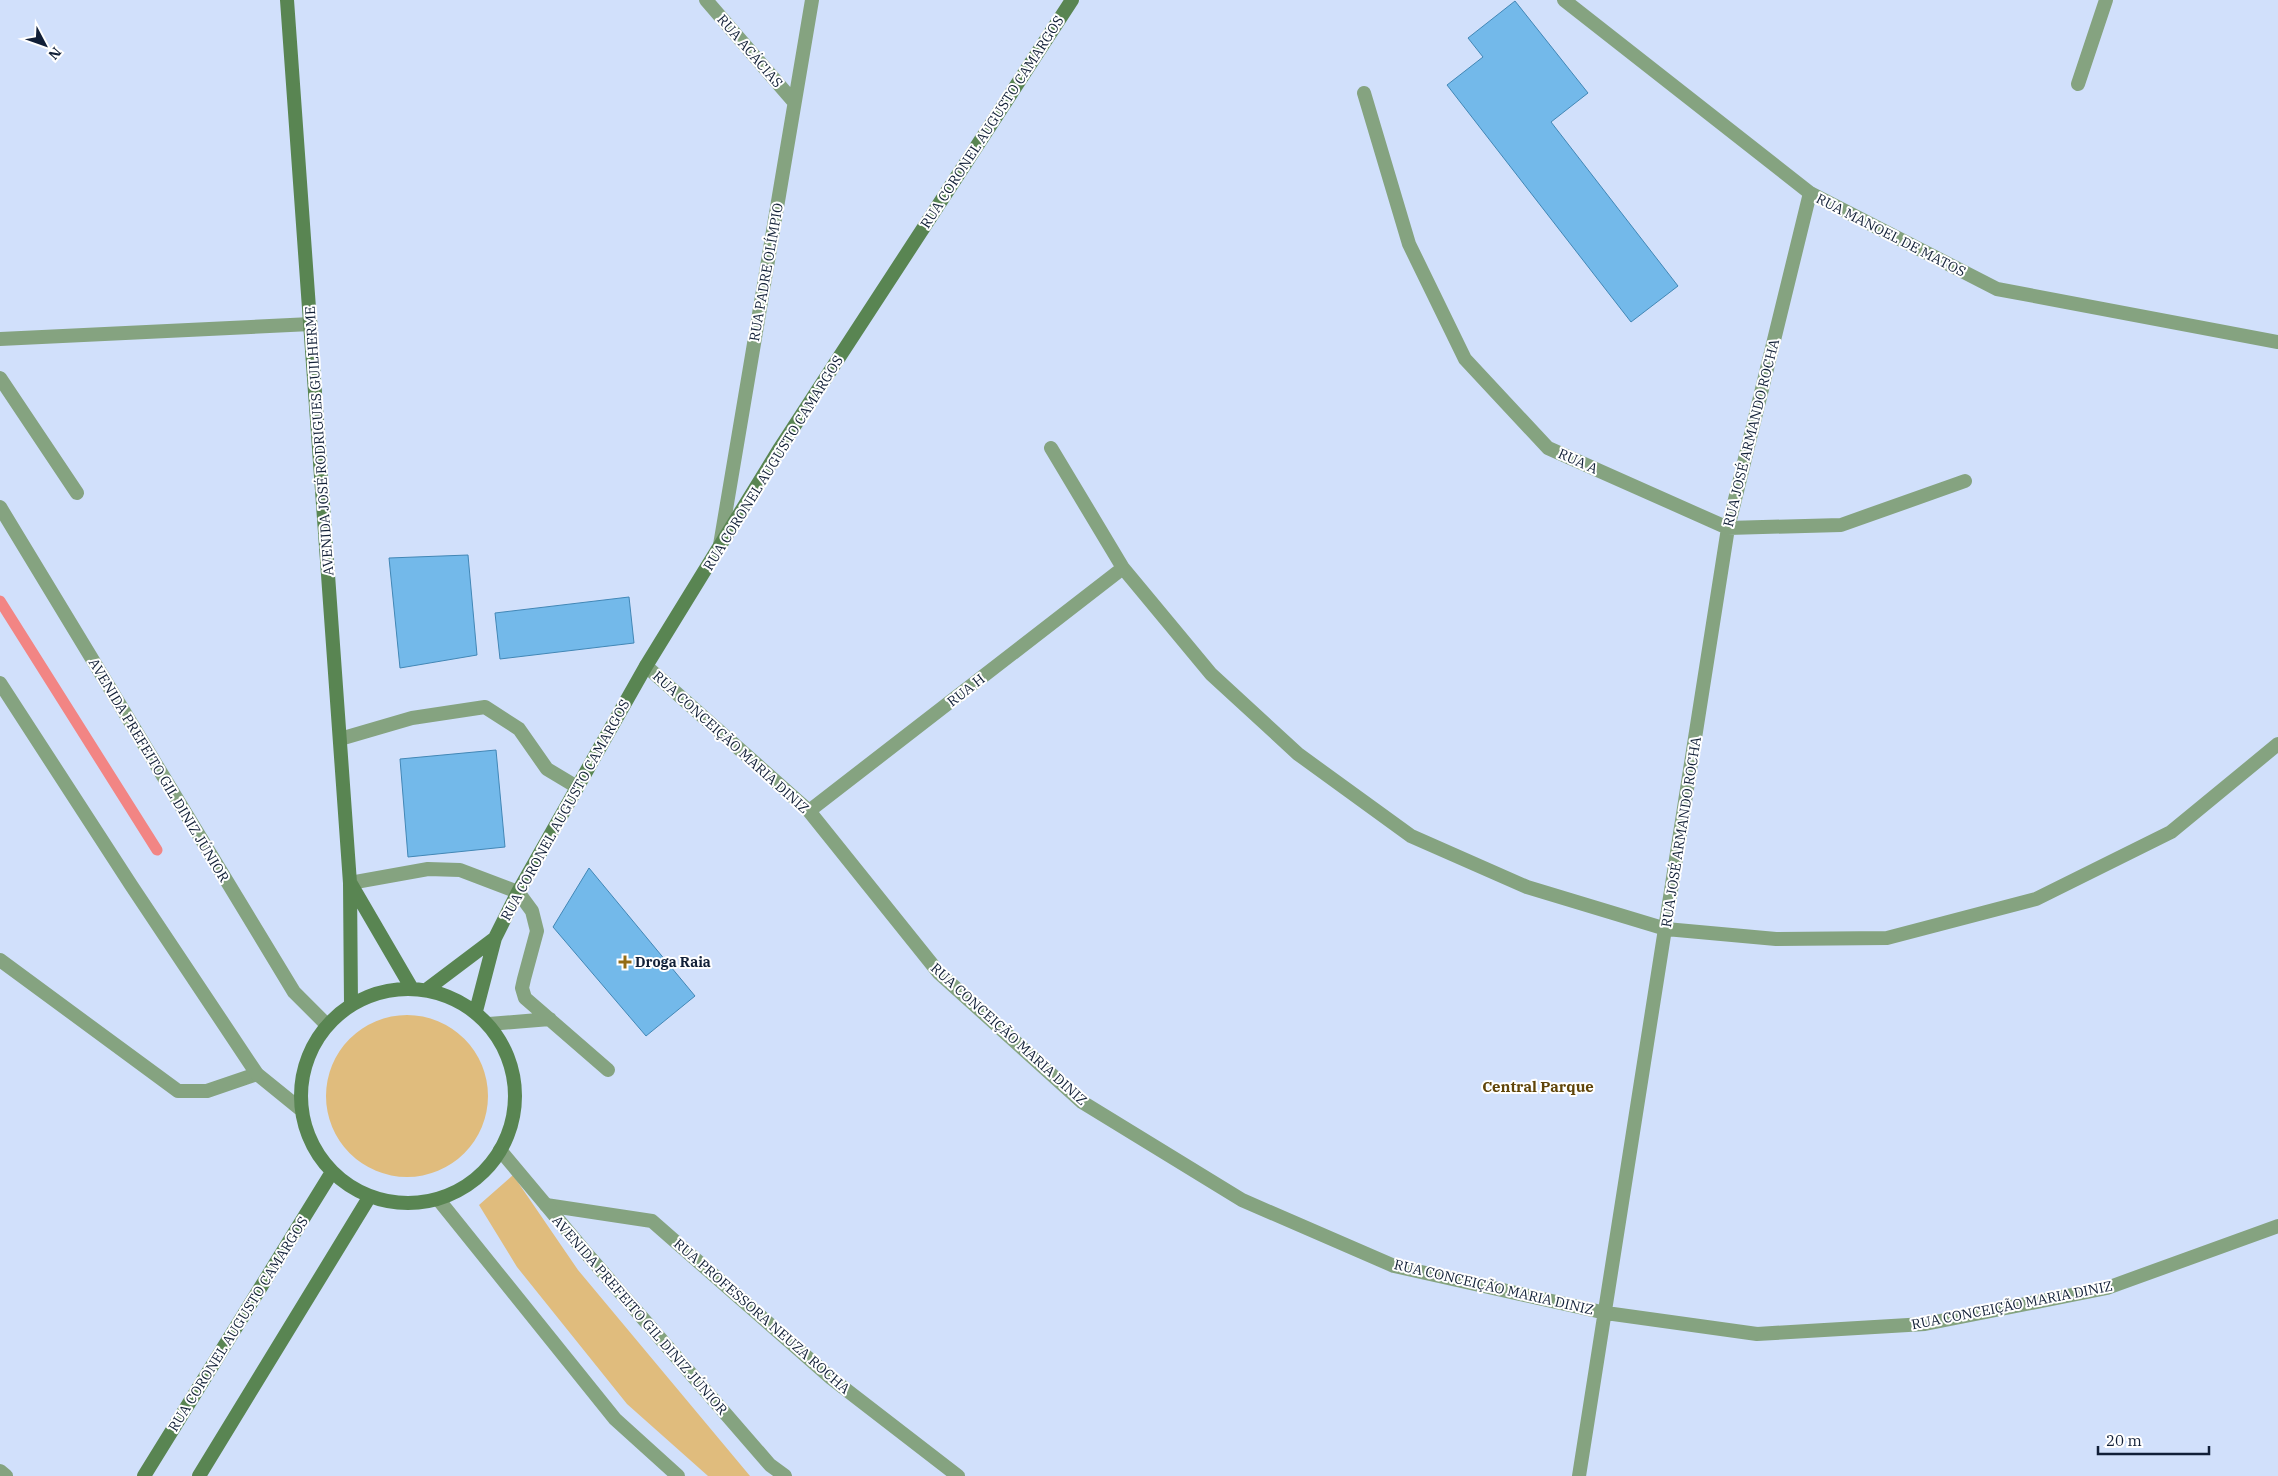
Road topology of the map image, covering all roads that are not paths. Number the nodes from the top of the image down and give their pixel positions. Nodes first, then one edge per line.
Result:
1 (288, 0) edge
2 (706, 0) edge
3 (812, 0) edge
4 (1072, 0) edge
5 (1564, 0) edge
6 (2106, 0) edge
7 (2078, 84) dead end
8 (1364, 93) dead end
9 (794, 102) junction
10 (1810, 193) junction
11 (311, 324) junction
12 (0, 339) edge
13 (2278, 342) edge
14 (0, 378) edge
15 (1051, 448) dead end
16 (1965, 481) dead end
17 (77, 493) dead end
18 (0, 507) edge
19 (1728, 528) junction
20 (720, 545) junction
21 (1123, 568) junction
22 (646, 666) junction
23 (0, 683) edge
24 (340, 739) junction
25 (2278, 744) edge
26 (577, 788) junction
27 (809, 812) junction
28 (350, 883) junction
29 (518, 892) junction
30 (1666, 930) junction
31 (495, 938) junction
32 (0, 960) edge
33 (411, 987) junction
34 (426, 990) junction
35 (351, 1005) junction
36 (476, 1011) junction
37 (550, 1019) junction
38 (489, 1024) junction
39 (327, 1025) junction
40 (608, 1070) dead end
41 (257, 1074) junction
42 (300, 1108) junction
43 (500, 1150) junction
44 (332, 1172) junction
45 (370, 1196) junction
46 (438, 1199) junction
47 (546, 1205) junction
48 (2278, 1226) edge
49 (1606, 1313) junction
50 (0, 1472) edge
51 (6, 1476) edge
52 (144, 1476) edge
53 (199, 1476) edge
54 (678, 1476) edge
55 (785, 1476) edge
56 (958, 1476) edge
57 (1579, 1476) edge

1 - 11 main road, AVENIDA JOSÉ RODRIGUES GUILHERME
2 - 9 street, RUA ACÁCIAS
3 - 9 street, RUA PADRE OLÍMPIO
4 - 20 main road, RUA CORONEL AUGUSTO CAMARGOS
5 - 10 street, RUA MANOEL DE MATOS
6 - 7 street
8 - 19 street, RUA A
9 - 20 street, RUA PADRE OLÍMPIO
10 - 13 street, RUA MANOEL DE MATOS
10 - 19 street, RUA JOSÉ ARMANDO ROCHA
11 - 12 street
11 - 24 main road, AVENIDA JOSÉ RODRIGUES GUILHERME
14 - 17 street
15 - 21 street
16 - 19 street, RUA A
18 - 39 street, AVENIDA PREFEITO GIL DINIZ JÚNIOR
19 - 30 street, RUA JOSÉ ARMANDO ROCHA
20 - 22 main road, RUA CORONEL AUGUSTO CAMARGOS
21 - 27 street, RUA H
21 - 30 street
22 - 26 main road, RUA CORONEL AUGUSTO CAMARGOS
22 - 27 street, RUA CONCEIÇÃO MARIA DINIZ
23 - 41 street
24 - 26 street
24 - 28 main road, AVENIDA JOSÉ RODRIGUES GUILHERME
25 - 30 street
26 - 29 main road, RUA CORONEL AUGUSTO CAMARGOS
27 - 49 street, RUA CONCEIÇÃO MARIA DINIZ
28 - 29 street
28 - 33 main road, AVENIDA JOSÉ RODRIGUES GUILHERME
28 - 35 main road, AVENIDA JOSÉ RODRIGUES GUILHERME
29 - 31 main road, RUA CORONEL AUGUSTO CAMARGOS
29 - 37 street
30 - 49 street, RUA JOSÉ ARMANDO ROCHA
31 - 34 main road, RUA CORONEL AUGUSTO CAMARGOS
31 - 36 main road, RUA CORONEL AUGUSTO CAMARGOS
32 - 41 street
33 - 34 main road
33 - 35 main road
34 - 36 main road
35 - 39 main road
36 - 38 main road
37 - 38 street
37 - 40 street
38 - 43 main road
39 - 42 main road
41 - 42 street
42 - 44 main road
43 - 46 main road
43 - 47 street, AVENIDA PREFEITO GIL DINIZ JÚNIOR
44 - 45 main road
44 - 52 main road, RUA CORONEL AUGUSTO CAMARGOS
45 - 46 main road
45 - 53 main road
46 - 54 street
47 - 55 street, AVENIDA PREFEITO GIL DINIZ JÚNIOR
47 - 56 street, RUA PROFESSORA NEUZA ROCHA
48 - 49 street, RUA CONCEIÇÃO MARIA DINIZ
49 - 57 street, RUA JOSÉ ARMANDO ROCHA
50 - 51 street

